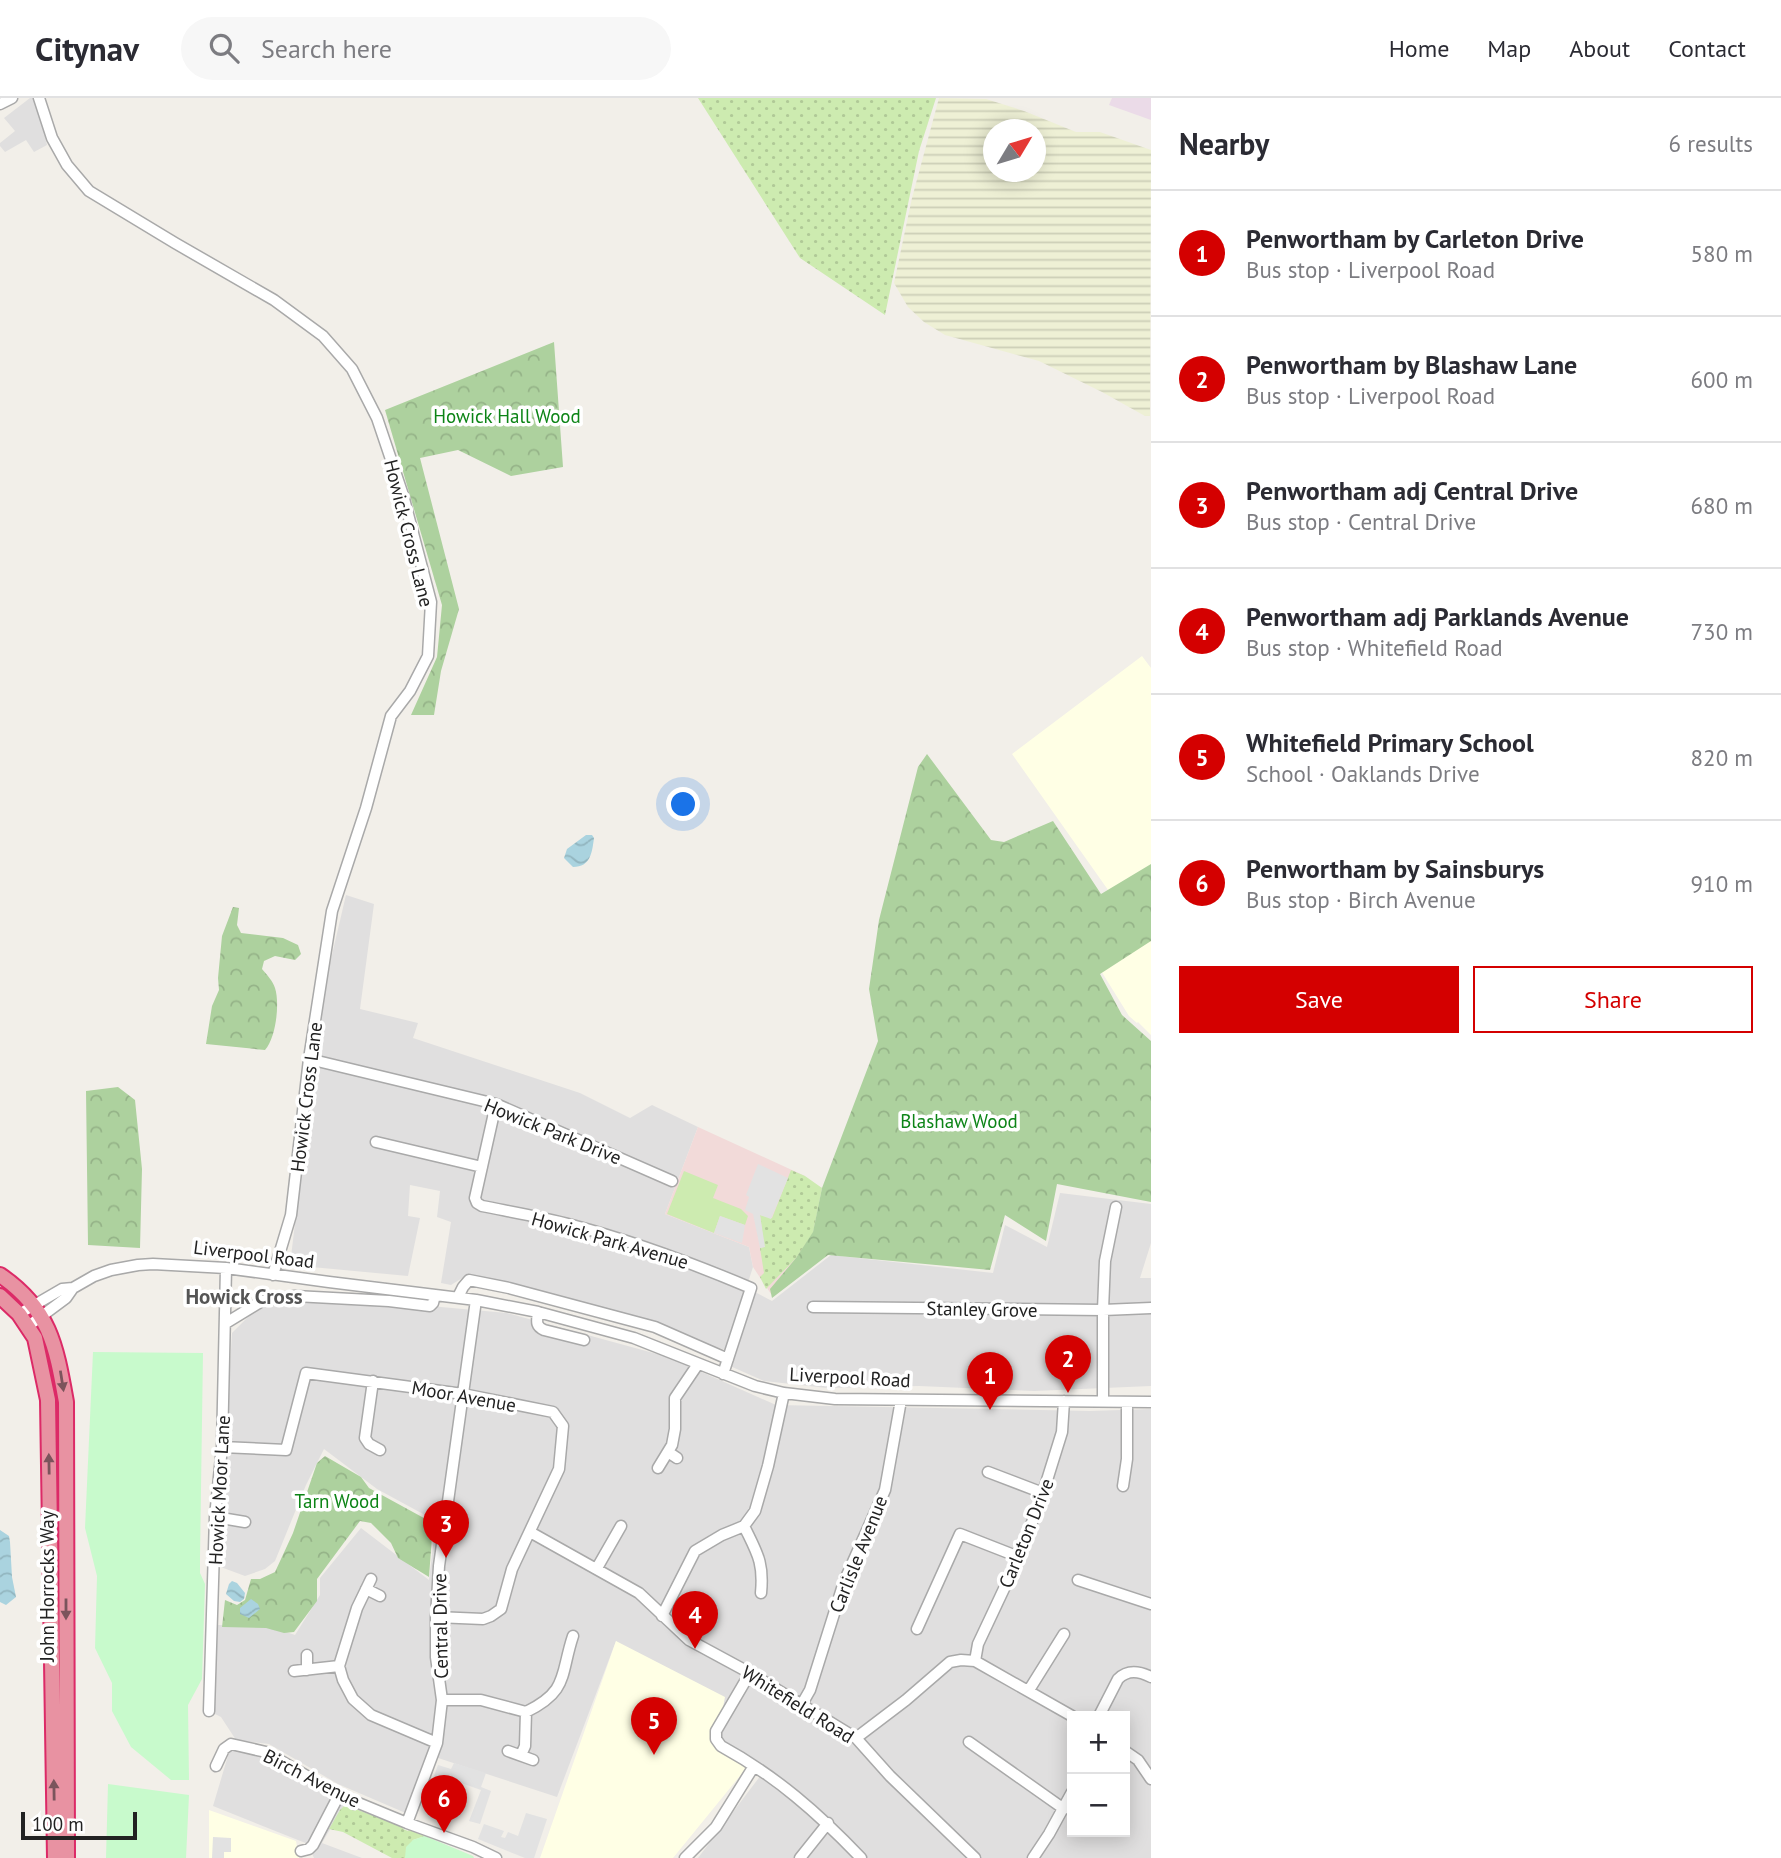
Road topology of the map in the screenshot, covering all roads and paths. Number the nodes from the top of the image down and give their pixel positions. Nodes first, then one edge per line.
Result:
1 (12, 98) edge
2 (39, 98) edge
3 (0, 104) edge
4 (309, 1059) junction
5 (496, 1104) junction
6 (376, 1142) dead end
7 (482, 1167) junction
8 (672, 1181) dead end
9 (1116, 1208) dead end
10 (226, 1268) junction
11 (0, 1275) edge
12 (273, 1275) junction
13 (435, 1295) junction
14 (0, 1296) edge
15 (458, 1297) junction
16 (476, 1300) junction
17 (813, 1307) dead end
18 (1151, 1308) edge
19 (1102, 1310) junction
20 (38, 1311) junction
21 (538, 1312) junction
22 (23, 1321) junction
23 (226, 1323) junction
24 (584, 1340) dead end
25 (728, 1359) junction
26 (698, 1364) junction
27 (723, 1374) junction
28 (373, 1381) junction
29 (784, 1393) junction
30 (463, 1394) junction
31 (901, 1400) junction
32 (1064, 1401) junction
33 (1103, 1402) junction
34 (1127, 1402) junction
35 (1151, 1402) edge
36 (222, 1447) junction
37 (380, 1450) dead end
38 (658, 1468) dead end
39 (988, 1472) dead end
40 (1123, 1486) dead end
41 (1043, 1493) junction
42 (215, 1517) junction
43 (245, 1522) dead end
44 (621, 1526) dead end
45 (744, 1526) junction
46 (530, 1532) junction
47 (1018, 1557) junction
48 (597, 1568) junction
49 (371, 1579) dead end
50 (1079, 1580) dead end
51 (366, 1589) junction
52 (761, 1593) dead end
53 (380, 1597) dead end
54 (1151, 1604) edge
55 (436, 1616) junction
56 (662, 1616) junction
57 (917, 1629) dead end
58 (1064, 1634) dead end
59 (573, 1636) dead end
60 (307, 1656) dead end
61 (975, 1661) junction
62 (339, 1666) junction
63 (307, 1670) junction
64 (294, 1671) dead end
65 (750, 1673) junction
66 (1151, 1677) edge
67 (1029, 1690) junction
68 (442, 1700) junction
69 (802, 1704) junction
70 (1101, 1711) edge
71 (209, 1712) dead end
72 (526, 1712) junction
73 (1067, 1713) edge
74 (856, 1738) junction
75 (969, 1742) dead end
76 (437, 1743) junction
77 (508, 1751) dead end
78 (1130, 1754) edge
79 (521, 1755) junction
80 (533, 1759) dead end
81 (216, 1766) dead end
82 (754, 1766) junction
83 (1151, 1779) edge
84 (339, 1795) junction
85 (1067, 1801) edge
86 (1063, 1809) junction
87 (407, 1823) junction
88 (828, 1823) junction
89 (305, 1853) edge
90 (55, 1858) edge
91 (67, 1858) edge
92 (496, 1858) edge
93 (685, 1858) edge
94 (800, 1858) edge
95 (861, 1858) edge
96 (975, 1858) edge
97 (1033, 1858) edge

1 - 3 street
2 - 4 street, Howick Cross Lane
4 - 5 street, Howick Park Drive
4 - 12 street, Howick Cross Lane
5 - 7 street, Howick Park Avenue
5 - 8 street, Howick Park Drive
6 - 7 street
7 - 25 street, Howick Park Avenue
9 - 19 street
10 - 12 street, Liverpool Road
10 - 20 street, Liverpool Road
10 - 23 street, Howick Moor Lane
11 - 20 highway
12 - 13 street, Liverpool Road
13 - 15 street, Liverpool Road
13 - 23 street, Liverpool Road
14 - 22 highway
15 - 16 street, Liverpool Road
15 - 25 street
16 - 21 street, Liverpool Road
16 - 30 street, Central Drive
17 - 19 street, Stanley Grove
18 - 19 street, Stanley Grove
19 - 33 street
20 - 22 street, Liverpool Road
20 -> 91 highway, John Horrocks Way
21 - 24 street
21 - 26 street, Liverpool Road
90 -> 22 highway, John Horrocks Way
23 - 36 street, Howick Moor Lane
25 - 27 street, Howick Park Avenue
26 - 27 street, Liverpool Road
26 - 38 street
27 - 29 street, Liverpool Road
28 - 30 street, Moor Avenue
28 - 36 street, Moor Avenue
28 - 37 street
29 - 31 street, Liverpool Road
29 - 45 street
30 - 46 street, Moor Avenue
30 - 55 street, Central Drive
31 - 32 street, Liverpool Road
31 - 69 street, Carlisle Avenue
32 - 33 street, Liverpool Road
32 - 41 street, Carleton Drive
33 - 34 street, Liverpool Road
34 - 35 street, Liverpool Road
34 - 40 street
36 - 42 street, Howick Moor Lane
39 - 41 street
41 - 47 street, Carleton Drive
42 - 43 street
42 - 71 street, Howick Moor Lane
44 - 48 street
45 - 52 street
45 - 56 street
46 - 48 street, Whitefield Road
46 - 55 street, Moor Avenue
47 - 57 street
47 - 61 street, Carleton Drive
48 - 56 street, Whitefield Road
49 - 51 street
50 - 54 street
51 - 53 street
51 - 62 street
55 - 68 street, Central Drive
56 - 65 street, Whitefield Road
58 - 67 street
59 - 72 street
60 - 63 street
61 - 67 street
61 - 74 street
62 - 63 street
62 - 76 street
63 - 64 street
65 - 69 street, Whitefield Road
65 - 82 street
66 - 70 street
67 - 73 street
68 - 72 street
68 - 76 street, Central Drive
69 - 74 street, Whitefield Road
72 - 79 street
74 - 96 street, Whitefield Road
75 - 86 street
76 - 87 street, Central Drive
77 - 79 street
78 - 83 street
79 - 80 street
81 - 84 street, Birch Avenue
82 - 88 street
82 - 93 street
84 - 87 street, Birch Avenue
84 - 89 street
85 - 86 street
86 - 97 street
87 - 92 street, Birch Avenue
88 - 94 street
88 - 95 street

